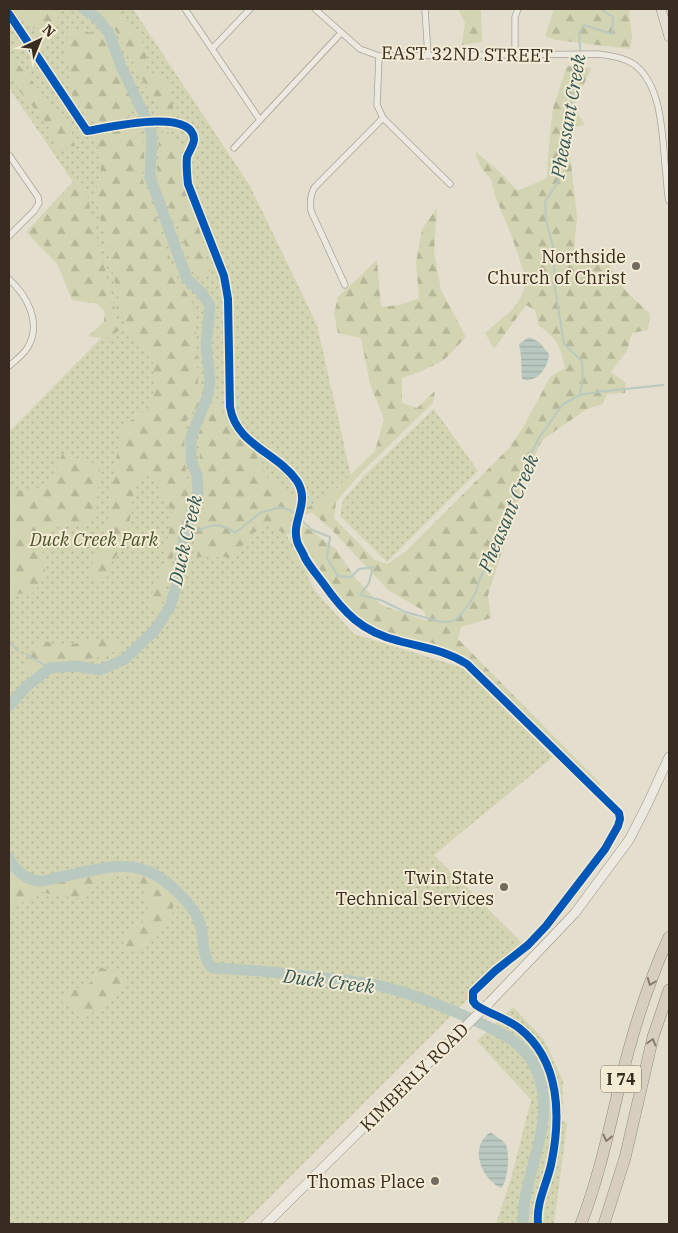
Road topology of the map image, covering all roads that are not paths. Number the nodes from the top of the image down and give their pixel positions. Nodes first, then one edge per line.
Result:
1 (185, 9) edge
2 (250, 9) edge
3 (315, 9) edge
4 (425, 9) edge
5 (518, 9) edge
6 (662, 9) edge
7 (341, 33) junction
8 (669, 37) edge
9 (212, 48) junction
10 (515, 55) junction
11 (379, 56) junction
12 (428, 56) junction
13 (383, 118) junction
14 (260, 120) junction
15 (234, 148) dead end
16 (9, 155) edge
17 (450, 184) dead end
18 (669, 201) edge
19 (9, 236) edge
20 (9, 279) edge
21 (345, 285) dead end
22 (9, 366) edge
23 (669, 757) edge
24 (669, 937) edge
25 (669, 990) edge
26 (266, 1224) edge
27 (582, 1224) edge
28 (604, 1224) edge

1 - 9 street
2 - 9 street
3 - 7 street, EAST 32ND STREET
4 - 12 street
5 - 10 street
6 - 8 main road
7 - 11 street, EAST 32ND STREET
7 - 14 street
9 - 14 street
10 - 12 street, EAST 32ND STREET
10 - 18 street, EAST 32ND STREET
11 - 12 street, EAST 32ND STREET
11 - 13 street
13 - 17 street
13 - 21 street
14 - 15 street
16 - 19 street
20 - 22 street
23 - 26 main road, KIMBERLY ROAD
24 -> 27 highway, I 74
28 -> 25 highway, I 74

